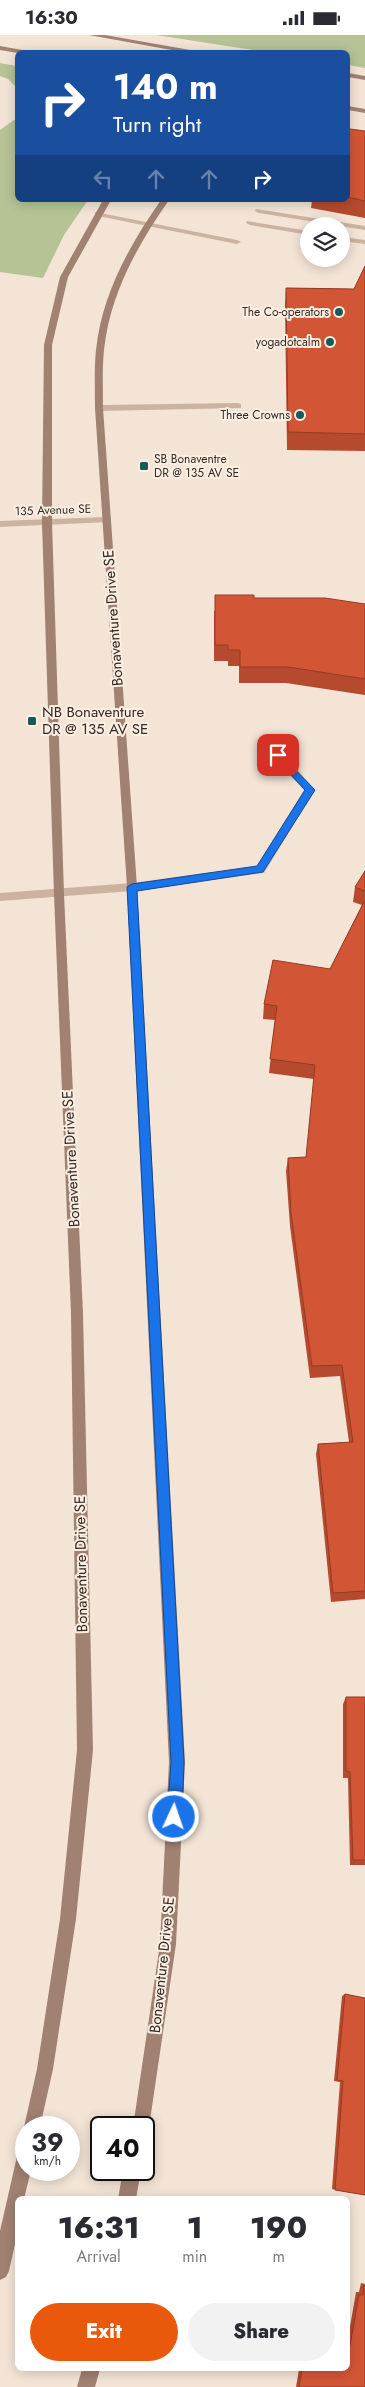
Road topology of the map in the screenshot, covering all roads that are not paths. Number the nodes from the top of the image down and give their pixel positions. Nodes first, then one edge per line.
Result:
1 (92, 35) edge
2 (0, 48) edge
3 (185, 50) edge
4 (15, 51) edge
5 (350, 75) edge
6 (365, 78) edge
7 (350, 108) edge
8 (365, 112) edge
9 (350, 113) edge
10 (106, 202) edge
11 (164, 202) edge
12 (258, 211) dead end
13 (98, 214) junction
14 (250, 223) dead end
15 (147, 225) junction
16 (365, 228) edge
17 (300, 231) edge
18 (350, 240) edge
19 (237, 243) dead end
20 (365, 243) edge
21 (238, 406) dead end
22 (99, 408) junction
23 (106, 520) junction
24 (47, 523) junction
25 (0, 524) edge
26 (278, 755) dead end
27 (132, 887) junction
28 (59, 895) junction
29 (0, 897) edge
30 (34, 2116) edge
31 (143, 2116) edge
32 (20, 2181) edge
33 (130, 2181) edge
34 (16, 2196) edge
35 (128, 2196) edge
36 (15, 2202) edge
37 (0, 2271) edge
38 (90, 2371) edge
39 (86, 2387) edge

1 - 3 street
2 - 4 street
5 - 6 street
7 - 8 street
8 - 9 street
10 - 13 street, Bonaventure Drive SE
11 - 15 street, Bonaventure Drive SE
12 - 16 street
13 - 15 street
13 - 24 street, Bonaventure Drive SE
14 - 17 street
15 - 19 street
15 - 22 street, Bonaventure Drive SE
18 - 20 street
21 - 22 street
22 - 23 street, Bonaventure Drive SE
23 - 24 street, 135 Avenue SE
23 - 27 street, Bonaventure Drive SE
24 - 25 street, 135 Avenue SE
24 - 28 street, Bonaventure Drive SE
26 - 27 street
27 - 28 street
27 - 31 street, Bonaventure Drive SE
28 - 29 street
28 - 30 street, Bonaventure Drive SE
32 - 34 street
33 - 35 street
36 - 37 street
38 - 39 street

